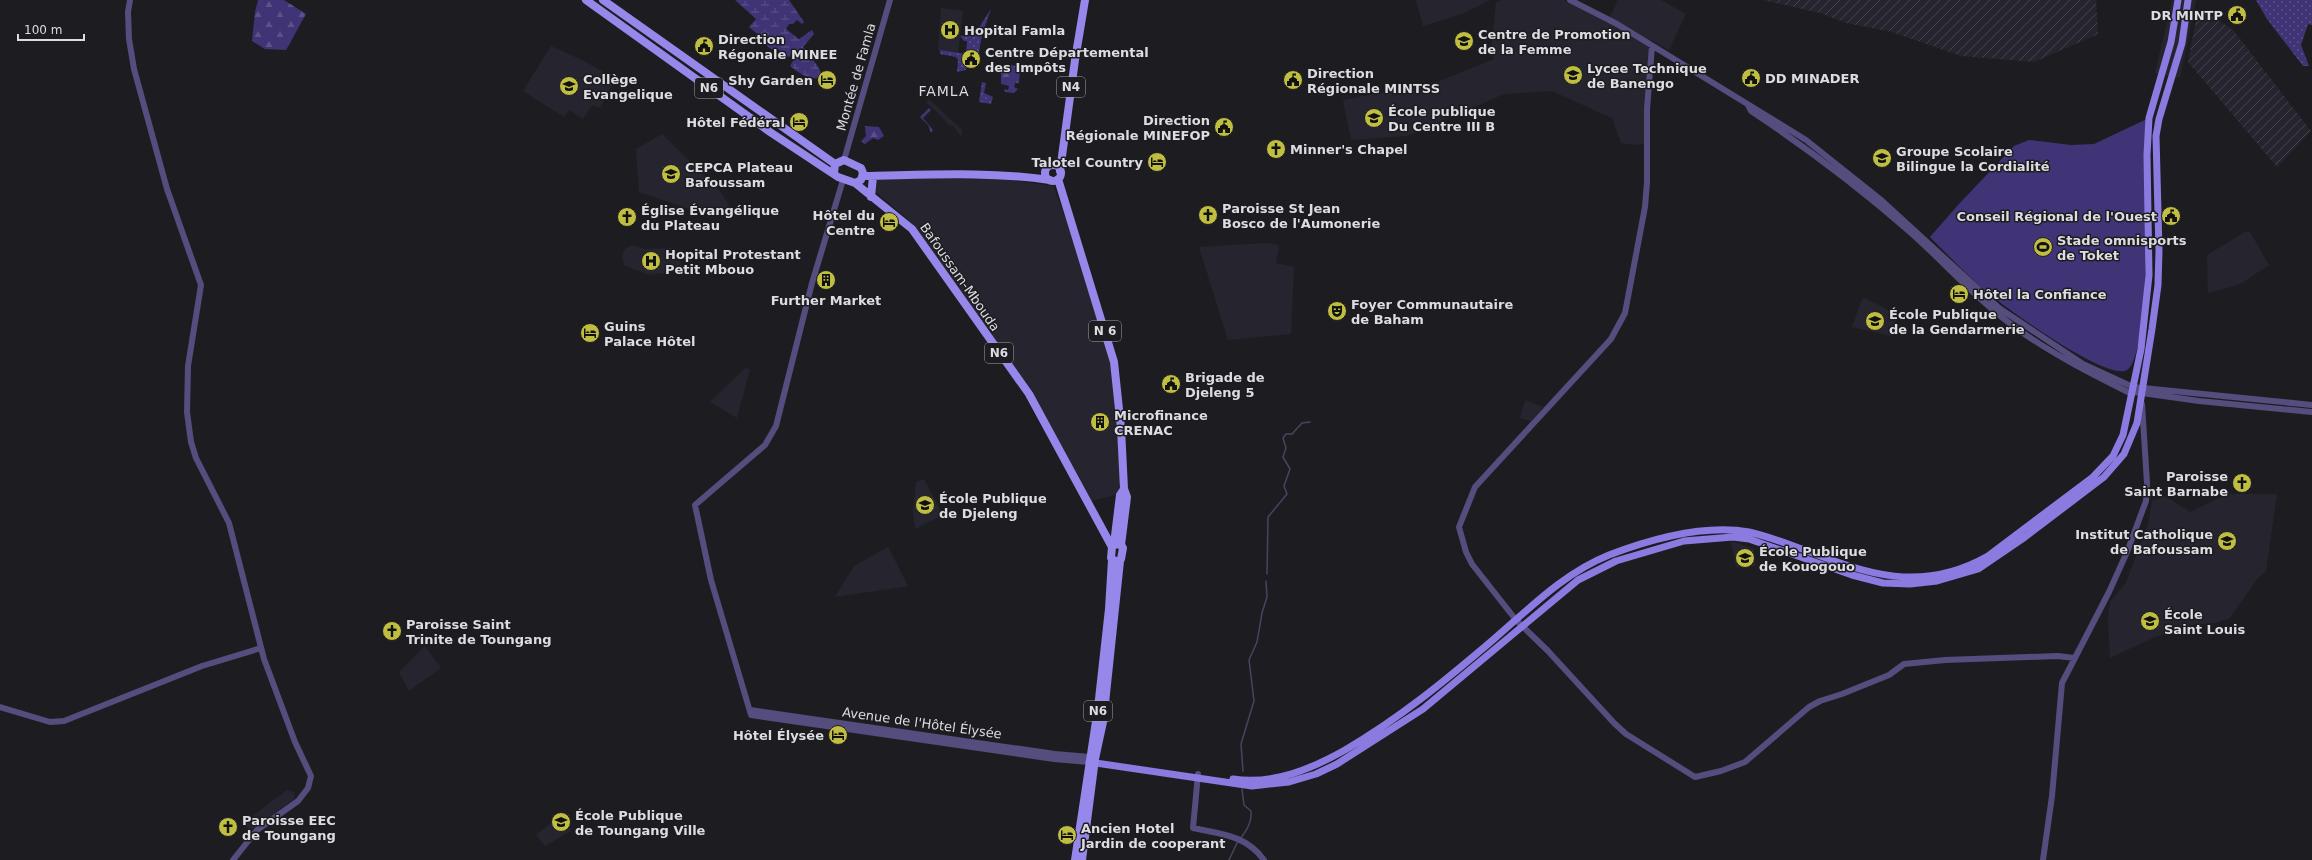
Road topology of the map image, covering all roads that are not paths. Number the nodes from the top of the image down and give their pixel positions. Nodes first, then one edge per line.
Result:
1 (130, 0) edge
2 (586, 0) edge
3 (603, 0) edge
4 (890, 0) edge
5 (1084, 0) edge
6 (1570, 0) edge
7 (2178, 0) edge
8 (2188, 0) edge
9 (635, 22) junction
10 (630, 30) junction
11 (1652, 46) junction
12 (678, 53) junction
13 (672, 61) junction
14 (737, 96) junction
15 (731, 105) junction
16 (803, 143) junction
17 (798, 150) junction
18 (844, 160) junction
19 (835, 164) junction
20 (834, 173) junction
21 (1054, 173) junction
22 (863, 176) junction
23 (873, 176) junction
24 (1023, 176) junction
25 (843, 180) junction
26 (855, 183) junction
27 (872, 196) junction
28 (2132, 391) junction
29 (2142, 391) junction
30 (2200, 398) junction
31 (2312, 405) edge
32 (2312, 412) edge
33 (1115, 545) junction
34 (1516, 620) junction
35 (1522, 626) junction
36 (261, 648) junction
37 (2074, 658) junction
38 (0, 707) edge
39 (1092, 760) junction
40 (1197, 776) junction
41 (1083, 828) junction
42 (233, 860) edge
43 (1075, 860) edge
44 (1082, 860) edge
45 (1264, 860) edge
46 (2043, 860) edge

1 - 36 street
2 - 10 highway, N6
3 - 9 highway, N6
4 - 18 street, Montée de Famla
5 - 21 highway, N4
6 - 11 street
7 - 28 main road
8 - 29 main road
9 - 10 highway
9 - 12 highway, N6
10 - 13 highway, N6
11 - 28 street
11 - 34 street
12 - 13 highway
12 - 14 highway, N6
13 - 15 highway, N6
14 - 15 highway
14 - 16 highway, N6
15 - 17 highway, N6
16 - 17 highway
16 - 19 highway, N6
17 - 20 highway, N6
18 - 19 highway
18 - 22 highway
19 - 20 highway
20 - 25 highway
21 - 24 highway
21 - 24 highway
21 - 33 highway, N 6
22 - 23 highway
22 - 26 highway
23 - 24 highway
23 - 27 highway
25 - 26 highway
25 - 39 street, Avenue de l'Hôtel Élysée
26 - 27 highway, Bafoussam-Mbouda / N6
27 - 33 highway, Bafoussam-Mbouda / N6
28 - 29 street
28 - 34 main road
29 - 30 street
29 - 35 main road
29 - 37 street
30 - 31 street
30 - 32 street
33 - 39 highway, N6
34 - 35 street
34 - 40 main road
35 - 37 street
35 - 40 main road
36 - 38 street
36 - 42 street
37 - 46 street
39 - 40 main road
39 - 41 highway, N6
40 - 45 street
41 - 43 highway, N6
41 - 44 highway, N6

